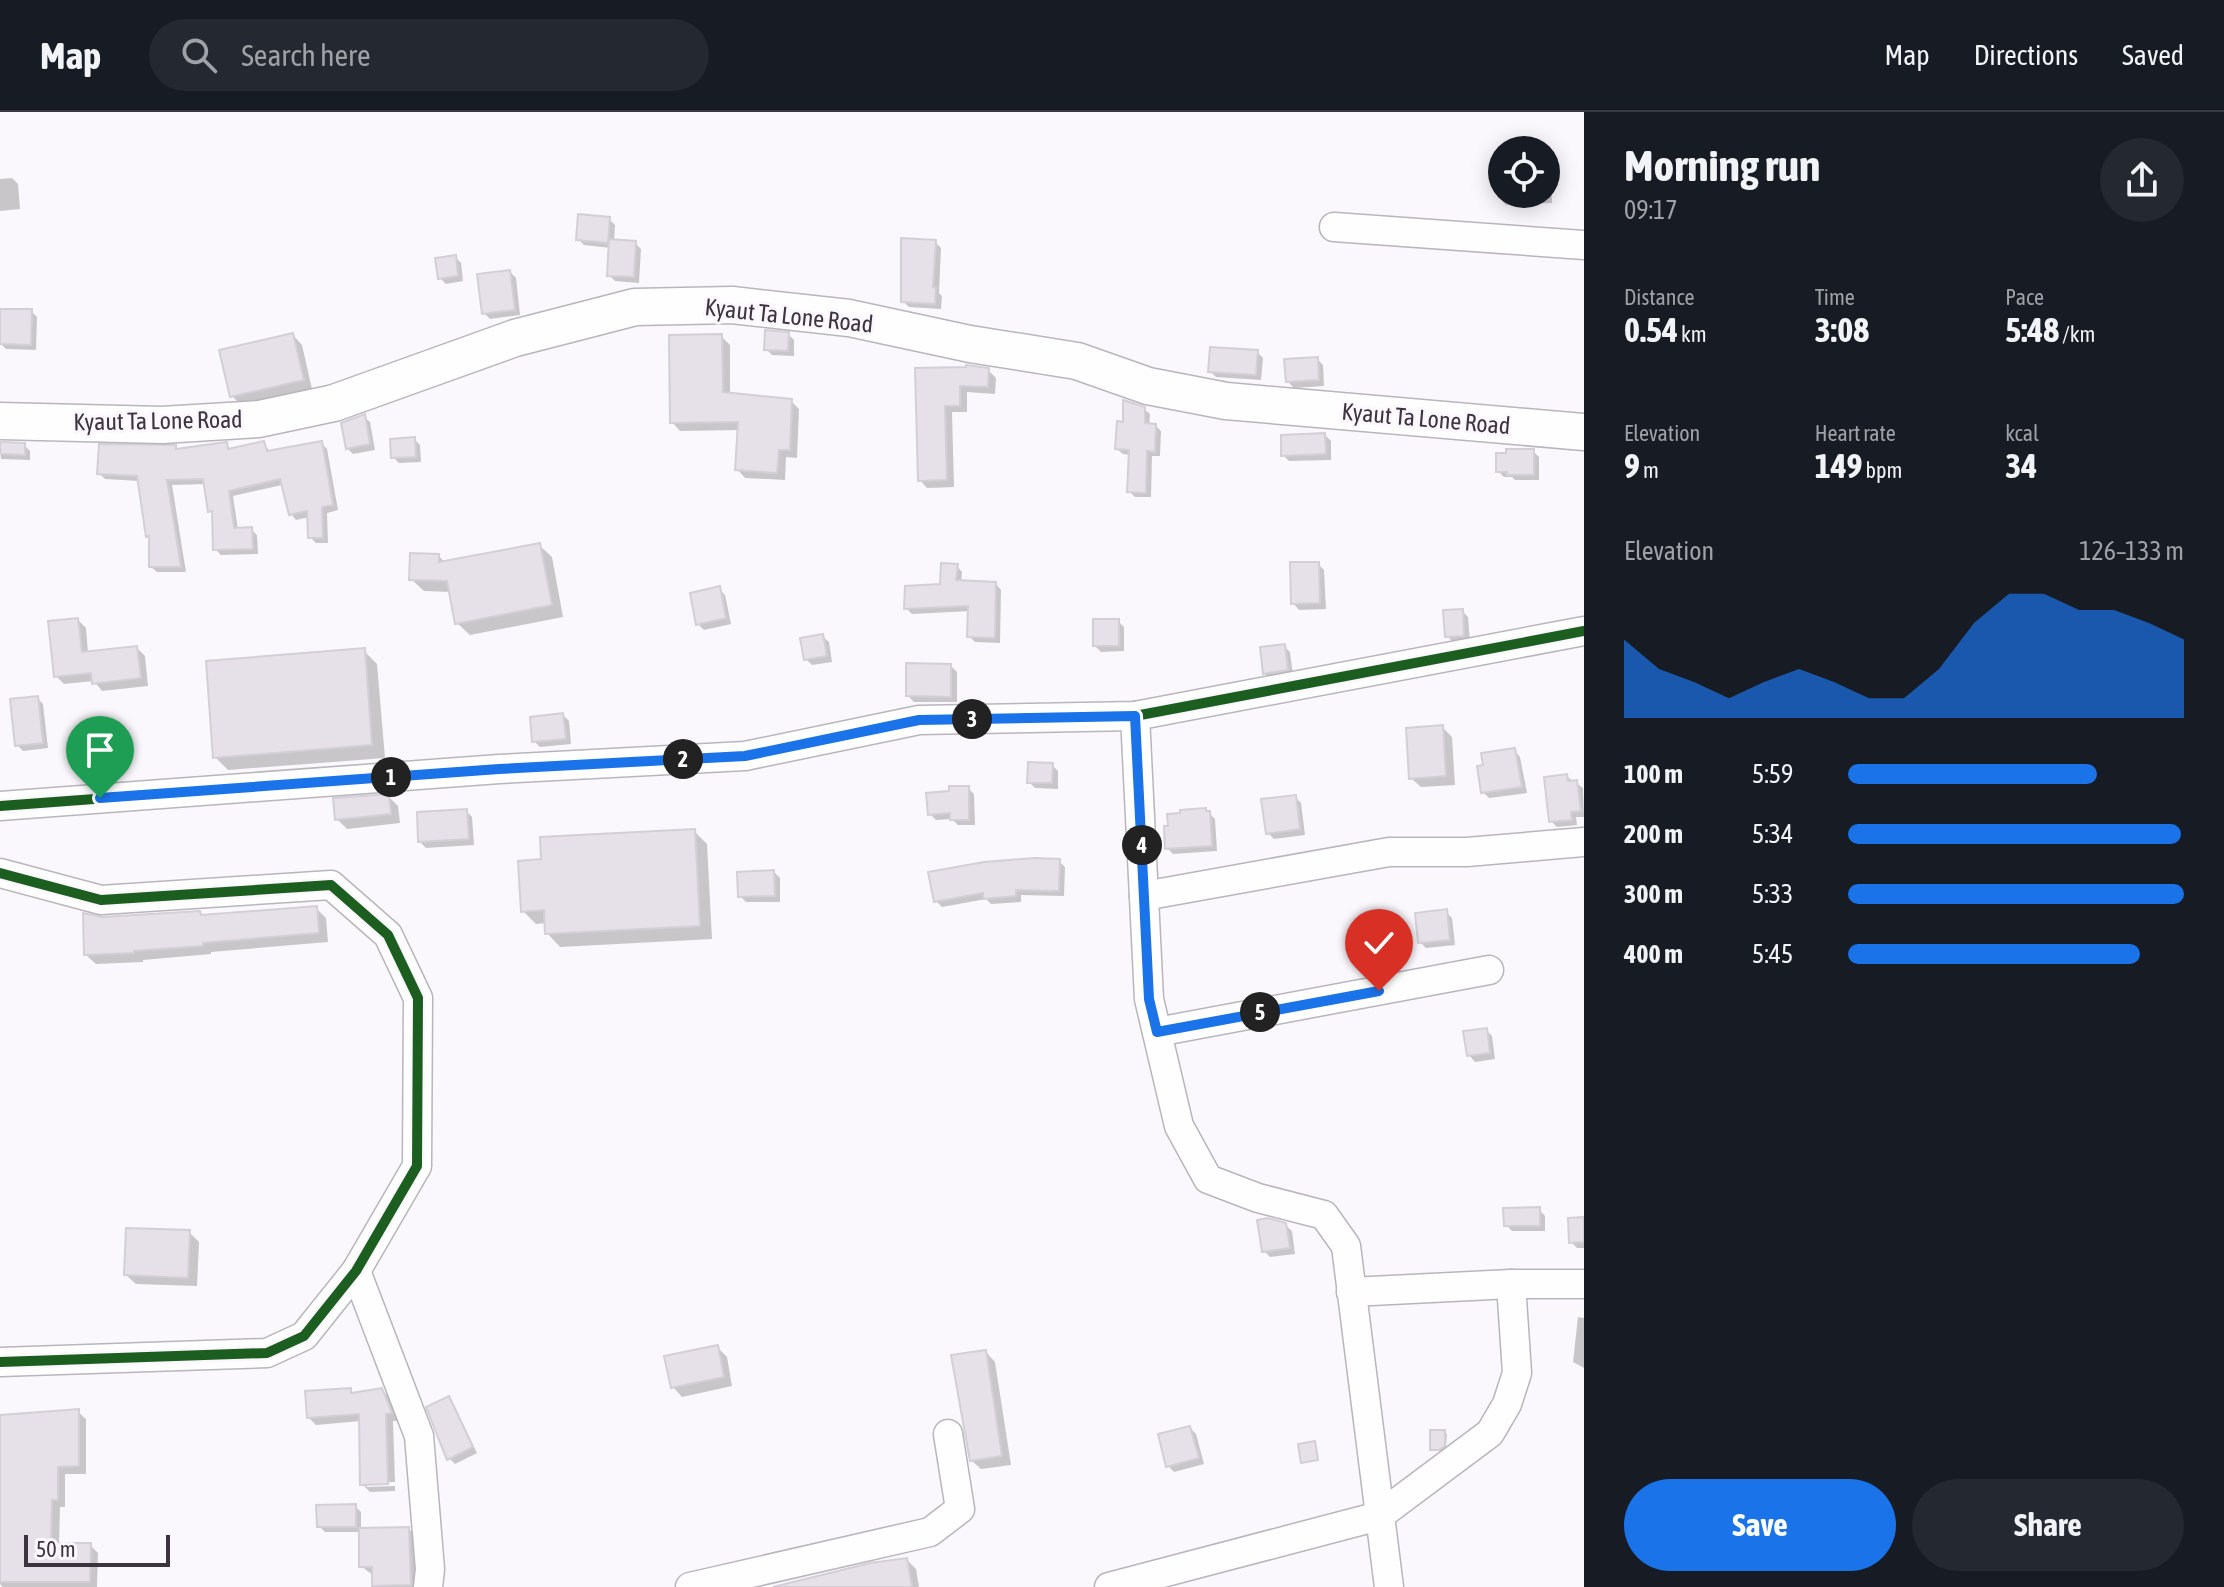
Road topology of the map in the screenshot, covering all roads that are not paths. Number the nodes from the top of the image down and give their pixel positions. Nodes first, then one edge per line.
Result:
1 (1334, 227) dead end
2 (1584, 245) edge
3 (0, 421) edge
4 (1584, 432) edge
5 (1584, 631) edge
6 (1135, 716) junction
7 (0, 806) edge
8 (1584, 842) edge
9 (0, 873) edge
10 (1144, 896) junction
11 (1489, 970) dead end
12 (1157, 1032) junction
13 (356, 1271) junction
14 (1511, 1284) junction
15 (1584, 1284) edge
16 (1351, 1292) junction
17 (0, 1362) edge
18 (948, 1434) dead end
19 (1379, 1516) junction
20 (428, 1587) edge
21 (690, 1587) edge
22 (1109, 1587) edge
23 (1389, 1587) edge

1 - 2 street
3 - 4 main road, Kyaut Ta Lone Road
5 - 6 street
6 - 7 street
6 - 10 street
8 - 10 street
9 - 13 street
10 - 12 street
11 - 12 street
12 - 16 street
13 - 17 street
13 - 20 street
14 - 15 street
14 - 16 street
14 - 19 street
16 - 19 street
18 - 21 street
19 - 22 street
19 - 23 street

